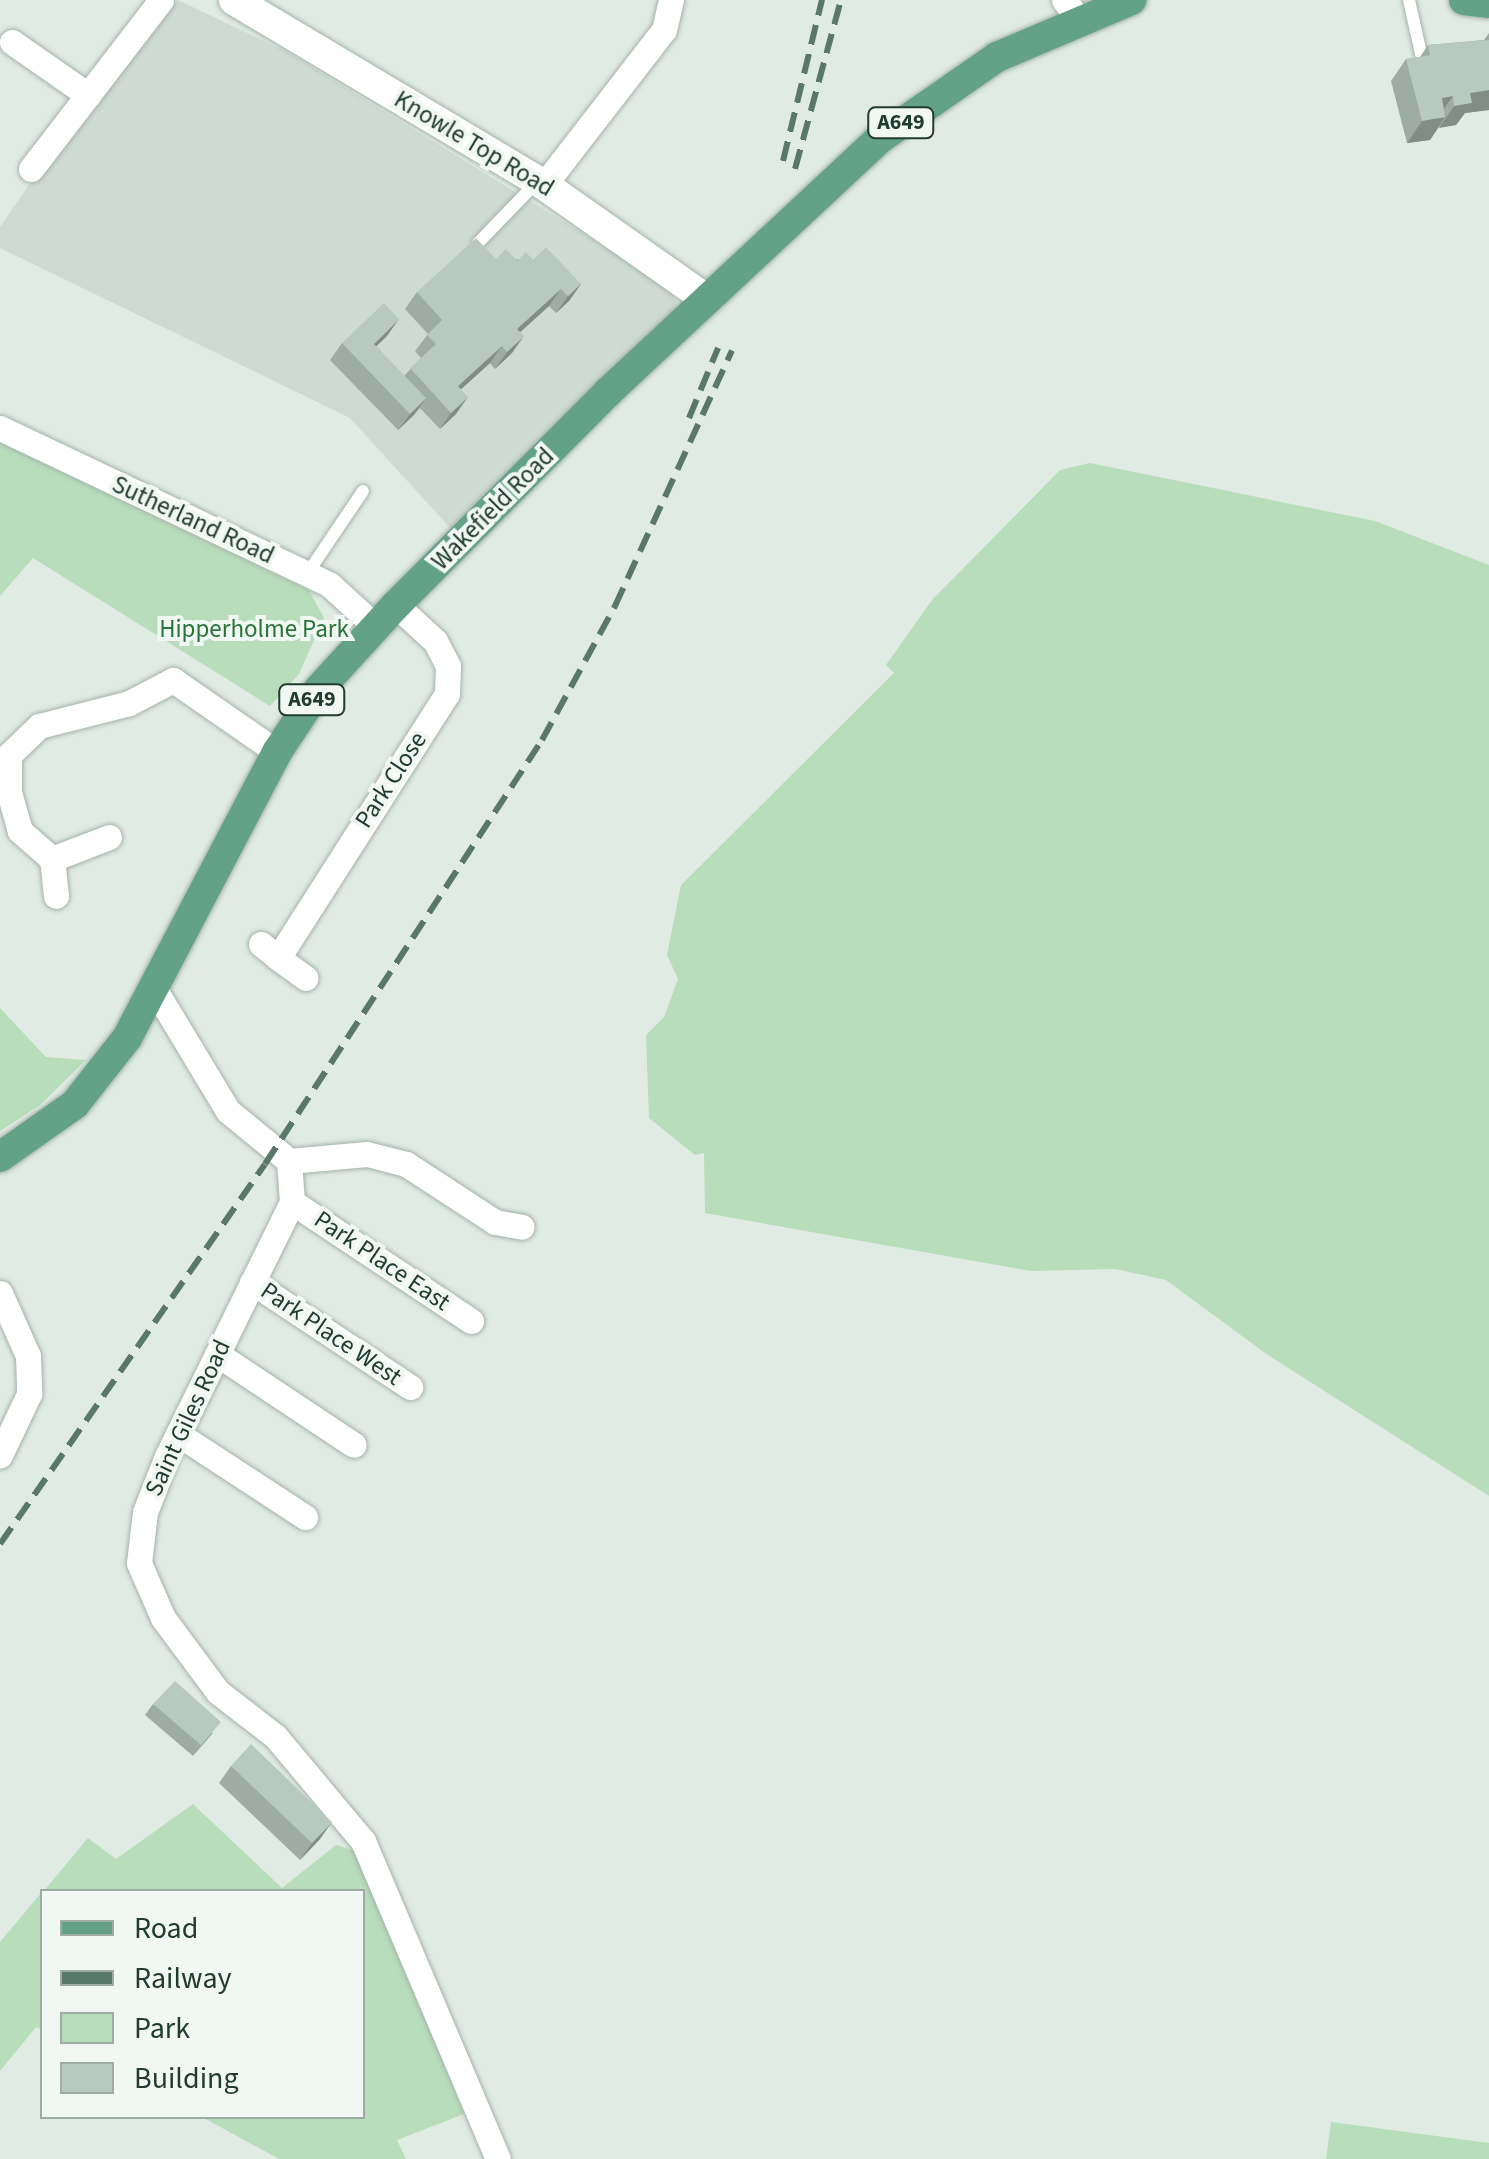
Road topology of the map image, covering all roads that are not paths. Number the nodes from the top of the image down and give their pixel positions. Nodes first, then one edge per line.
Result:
1 (161, 0) edge
2 (234, 0) edge
3 (671, 0) edge
4 (1132, 0) edge
5 (1409, 0) edge
6 (1464, 0) edge
7 (1489, 3) edge
8 (1071, 9) edge
9 (12, 42) dead end
10 (1422, 58) edge
11 (88, 95) junction
12 (30, 169) dead end
13 (540, 183) junction
14 (478, 243) edge
15 (706, 300) junction
16 (0, 428) edge
17 (363, 492) dead end
18 (307, 574) junction
19 (386, 616) junction
20 (277, 752) junction
21 (109, 837) dead end
22 (52, 859) junction
23 (56, 896) dead end
24 (306, 978) dead end
25 (155, 990) junction
26 (0, 1157) edge
27 (289, 1161) junction
28 (292, 1202) junction
29 (522, 1227) dead end
30 (252, 1282) junction
31 (0, 1293) edge
32 (472, 1321) dead end
33 (217, 1354) junction
34 (410, 1387) dead end
35 (178, 1434) junction
36 (354, 1445) dead end
37 (0, 1455) edge
38 (305, 1517) dead end
39 (498, 2159) edge

1 - 11 street
2 - 13 street, Knowle Top Road
3 - 13 street
4 - 8 main road, Wakefield Road / A649
5 - 10 lane
6 - 7 main road
8 - 15 main road, Wakefield Road / A649
9 - 11 street
11 - 12 street
13 - 14 lane
13 - 15 street, Knowle Top Road
15 - 19 main road, Wakefield Road / A649
16 - 18 street, Sutherland Road
17 - 18 lane
18 - 19 street, Sutherland Road
19 - 20 main road, Wakefield Road / A649
19 - 24 street, Park Close
20 - 22 street
20 - 25 main road, Wakefield Road / A649
21 - 22 street
22 - 23 street
25 - 26 main road, Wakefield Road / A649
25 - 27 street
27 - 28 street
27 - 29 street
28 - 30 street, Saint Giles Road
28 - 32 street, Park Place East
30 - 33 street, Saint Giles Road
30 - 34 street, Park Place West
31 - 37 street
33 - 35 street, Saint Giles Road
33 - 36 street
35 - 38 street
35 - 39 street, Saint Giles Road

